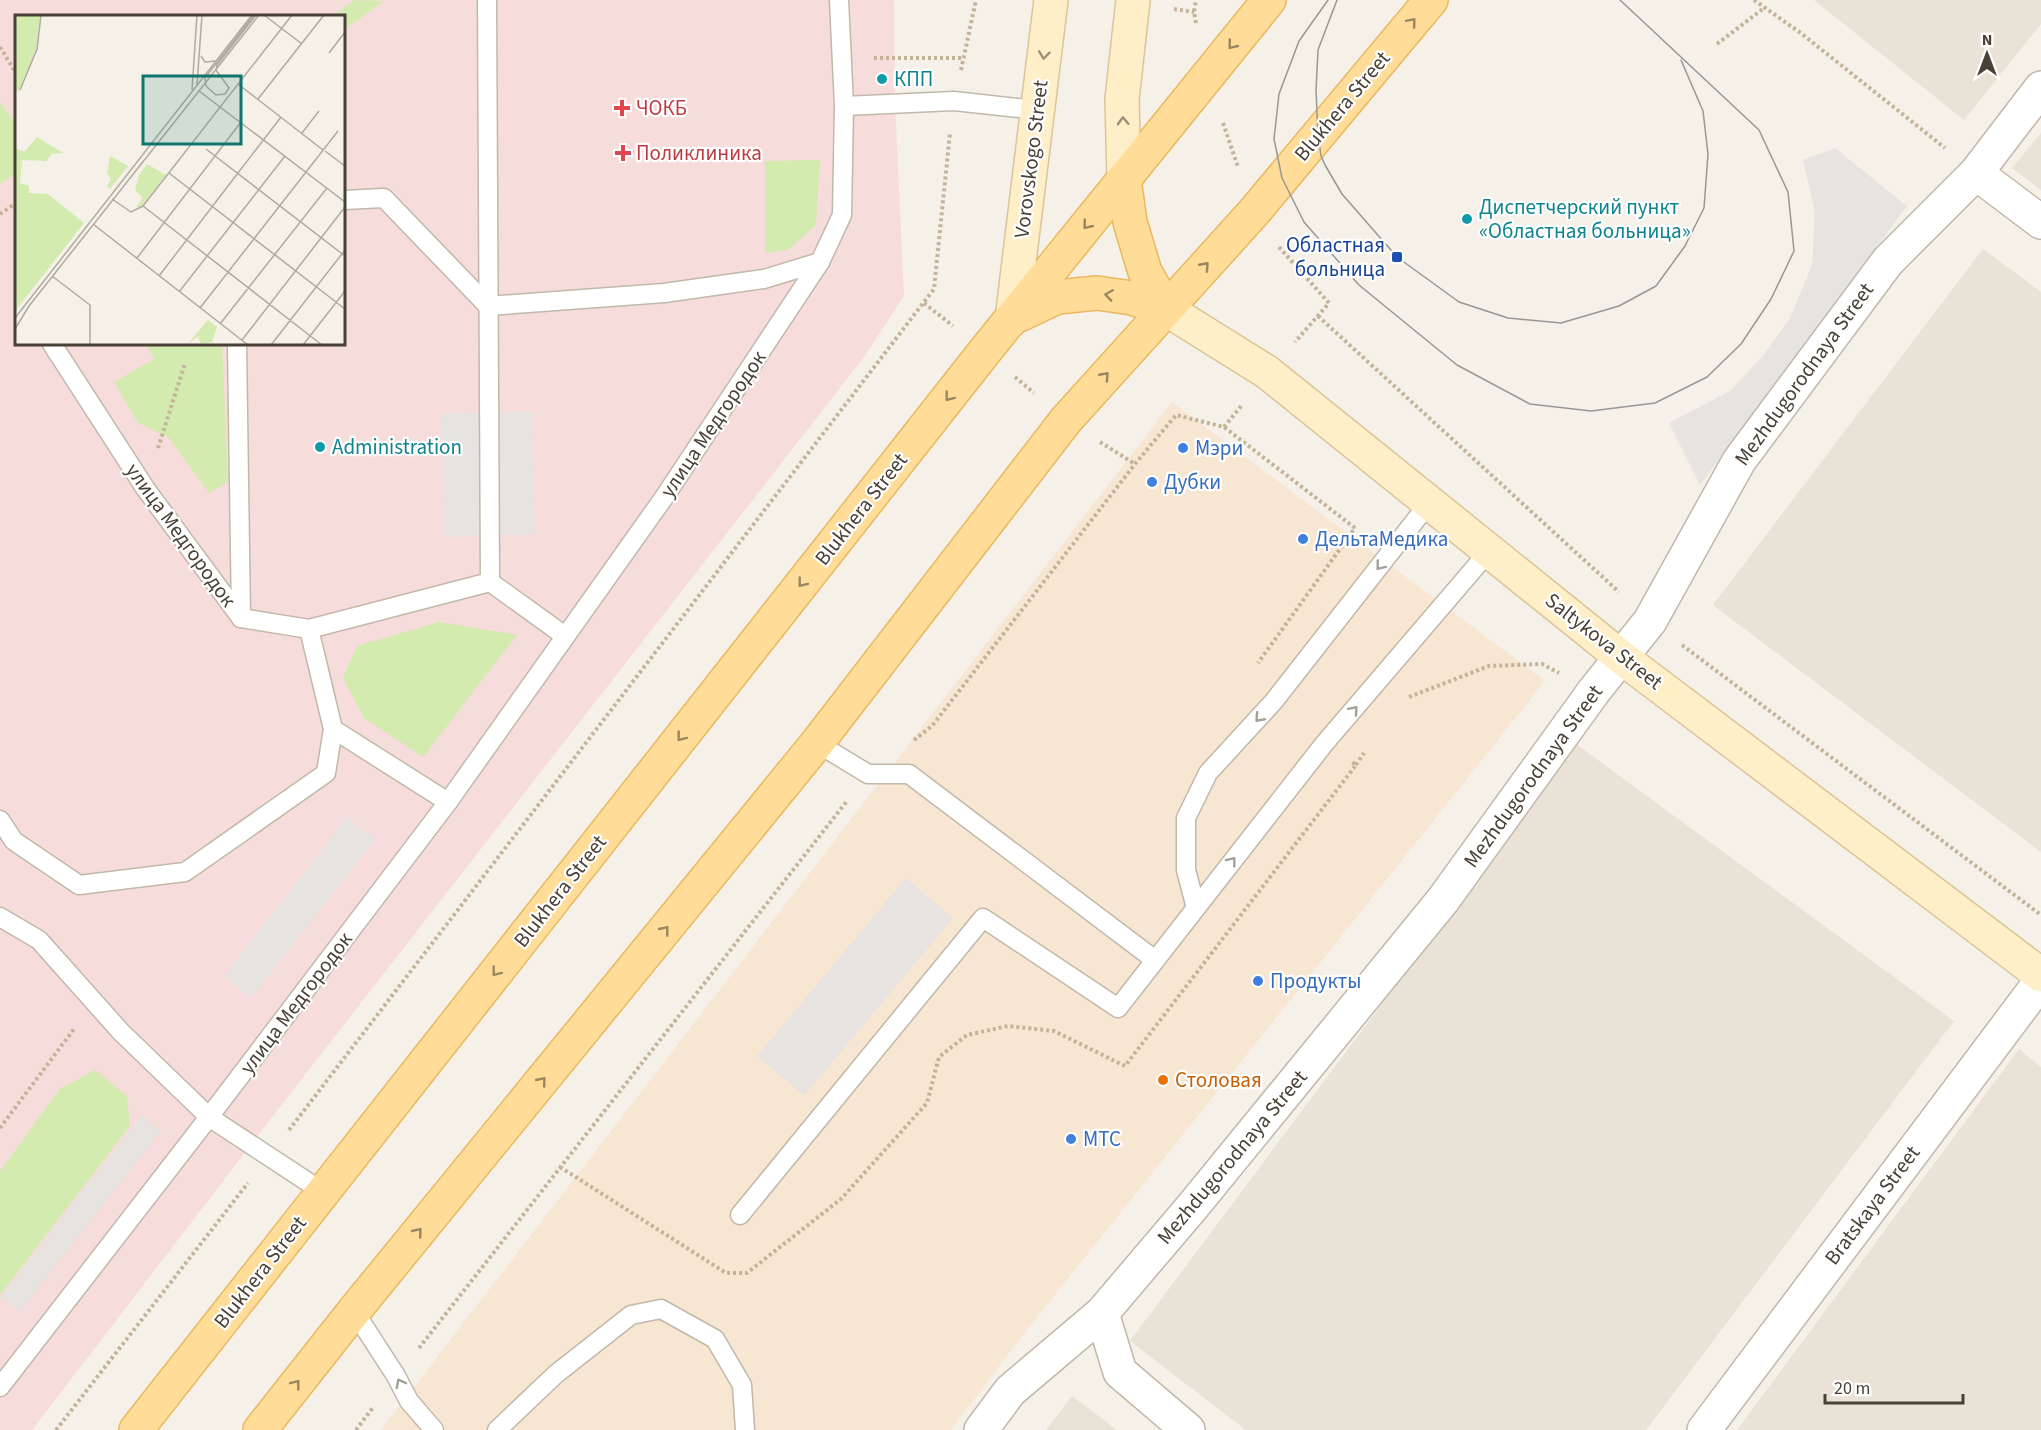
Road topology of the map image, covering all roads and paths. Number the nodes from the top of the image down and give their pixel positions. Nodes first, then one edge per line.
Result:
1 (487, 0) edge
2 (839, 0) edge
3 (976, 0) edge
4 (1051, 0) edge
5 (1133, 0) edge
6 (1196, 0) edge
7 (1269, 0) edge
8 (1431, 0) edge
9 (1754, 0) edge
10 (1764, 8) junction
11 (1194, 12) dead end
12 (1717, 44) dead end
13 (0, 47) edge
14 (6, 57) junction
15 (963, 58) junction
16 (842, 59) junction
17 (0, 62) edge
18 (15, 71) edge
19 (2041, 88) edge
20 (954, 101) junction
21 (844, 106) junction
22 (1037, 110) junction
23 (1976, 173) junction
24 (1124, 179) junction
25 (345, 200) edge
26 (15, 204) edge
27 (0, 214) edge
28 (2041, 222) edge
29 (820, 262) junction
30 (924, 303) junction
31 (488, 306) junction
32 (1166, 309) junction
33 (1012, 319) junction
34 (53, 345) edge
35 (237, 345) edge
36 (985, 351) junction
37 (185, 363) dead end
38 (1066, 420) junction
39 (1224, 427) dead end
40 (1135, 464) junction
41 (145, 488) junction
42 (1429, 503) junction
43 (1490, 550) junction
44 (490, 582) junction
45 (240, 618) junction
46 (309, 628) junction
47 (565, 636) junction
48 (1621, 657) junction
49 (1594, 691) junction
50 (1400, 701) dead end
51 (333, 729) junction
52 (817, 743) junction
53 (1369, 747) dead end
54 (1356, 765) dead end
55 (868, 774) junction
56 (448, 802) junction
57 (0, 820) edge
58 (1196, 908) junction
59 (0, 917) edge
60 (1155, 960) junction
61 (2041, 975) edge
62 (2041, 981) edge
63 (94, 1002) junction
64 (209, 1117) junction
65 (0, 1128) edge
66 (269, 1156) junction
67 (323, 1192) junction
68 (740, 1215) dead end
69 (354, 1311) junction
70 (1102, 1313) junction
71 (396, 1376) junction
72 (0, 1387) edge
73 (56, 1430) edge
74 (136, 1430) edge
75 (260, 1430) edge
76 (356, 1430) edge
77 (434, 1430) edge
78 (497, 1430) edge
79 (745, 1430) edge
80 (981, 1430) edge
81 (1188, 1430) edge
82 (1704, 1430) edge

1 - 31 lane
2 - 16 lane, улица Медгородок
3 - 15 path
4 -> 22 main road, Vorovskogo Street
24 -> 5 main road
6 - 11 path
7 -> 24 main road
32 -> 8 main road, Blukhera Street
9 - 10 path
10 - 12 path
10 - 23 path
13 - 14 path
14 - 17 path
14 - 18 path
15 - 16 path
15 - 20 path
16 - 21 lane, улица Медгородок
19 - 23 street, Mezhdugorodnaya Street
20 - 21 lane
20 - 22 lane
20 - 30 path
21 - 29 lane, улица Медгородок
22 - 33 main road, Vorovskogo Street
23 - 28 street
23 - 48 street, Mezhdugorodnaya Street
24 - 32 main road
24 -> 33 main road, Blukhera Street
25 - 31 lane
26 - 27 path
29 - 31 lane
29 - 47 lane, улица Медгородок
30 - 36 path
30 - 66 path
31 - 44 lane
32 -> 33 main road
38 -> 32 main road, Blukhera Street
32 - 42 main road, Saltykova Street
33 - 36 main road, Blukhera Street
34 - 41 lane, улица Медгородок
35 - 45 lane
36 - 38 path
36 -> 67 main road, Blukhera Street
37 - 41 path
38 - 40 path
38 - 52 main road
39 - 40 path
40 - 55 path
41 - 45 lane, улица Медгородок
42 - 43 main road, Saltykova Street
42 -> 58 lane
43 - 48 main road, Saltykova Street
58 -> 43 lane
44 - 46 lane
44 - 47 lane
45 - 46 lane, улица Медгородок
46 - 51 lane
47 - 56 lane, улица Медгородок
48 - 49 street, Mezhdugorodnaya Street
48 - 61 main road, Saltykova Street
49 - 50 path
49 - 70 street, Mezhdugorodnaya Street
51 - 56 lane
51 - 57 lane
52 - 55 lane
69 -> 52 main road
53 - 54 path
55 - 60 lane
55 - 71 path
56 - 64 lane, улица Медгородок
58 - 60 lane
59 - 63 lane
60 - 68 lane
62 - 82 street, Bratskaya Street
63 - 64 lane
63 - 65 path
64 - 66 lane
64 - 72 lane, улица Медгородок
66 - 67 lane
66 - 73 path
67 - 74 main road, Blukhera Street
69 - 71 lane
75 -> 69 main road
70 - 80 street, Mezhdugorodnaya Street
70 - 81 street
71 - 76 path
77 -> 71 lane
78 - 79 lane

